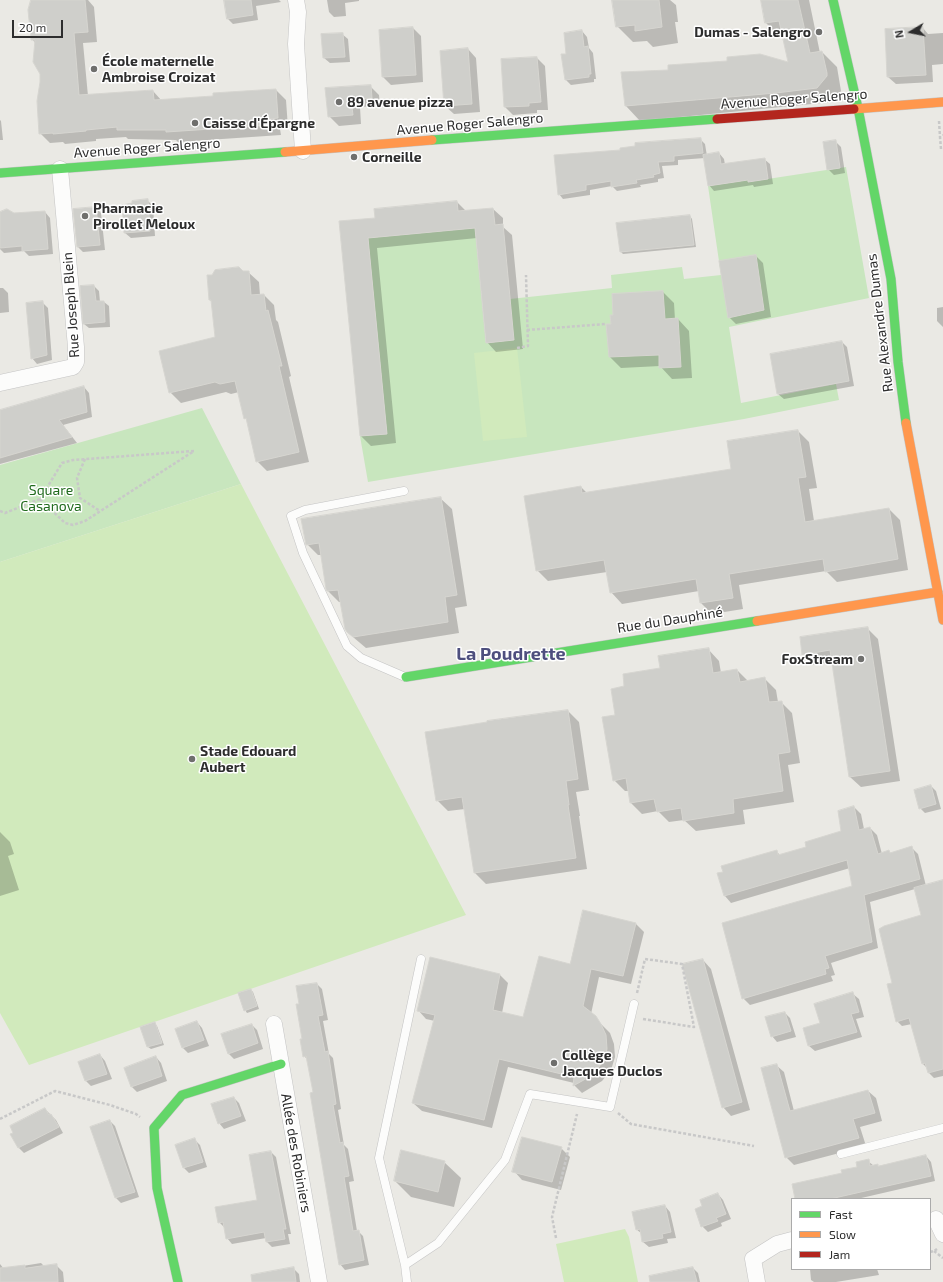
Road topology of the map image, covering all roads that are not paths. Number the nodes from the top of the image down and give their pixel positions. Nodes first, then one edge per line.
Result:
1 (296, 0) edge
2 (833, 0) edge
3 (943, 102) edge
4 (858, 108) junction
5 (303, 150) junction
6 (60, 169) junction
7 (0, 173) edge
8 (0, 383) edge
9 (404, 491) dead end
10 (938, 592) junction
11 (943, 620) edge
12 (406, 677) joint
13 (421, 959) dead end
14 (634, 1004) road end
15 (274, 1024) dead end
16 (281, 1064) junction
17 (943, 1128) edge
18 (841, 1154) dead end
19 (936, 1217) edge
20 (943, 1234) edge
21 (791, 1240) edge
22 (404, 1264) junction
23 (178, 1282) edge
24 (319, 1282) edge
25 (407, 1282) edge
26 (756, 1282) edge

1 - 5 street
2 - 4 street, Rue Alexandre Dumas
3 - 4 street, Avenue Roger Salengro
4 - 5 street, Avenue Roger Salengro
4 - 10 street, Rue Alexandre Dumas
5 - 6 street, Avenue Roger Salengro
6 - 7 street, Avenue Roger Salengro
6 - 8 street, Rue Joseph Blein
9 - 12 lane
10 - 11 street, Rue Alexandre Dumas
10 - 12 street, Rue du Dauphiné
13 - 22 lane
14 - 22 lane
15 - 16 street, Allée des Robiniers
16 - 23 street
16 - 24 street, Allée des Robiniers
17 - 18 lane
19 - 20 street
21 - 26 street
22 - 25 lane

